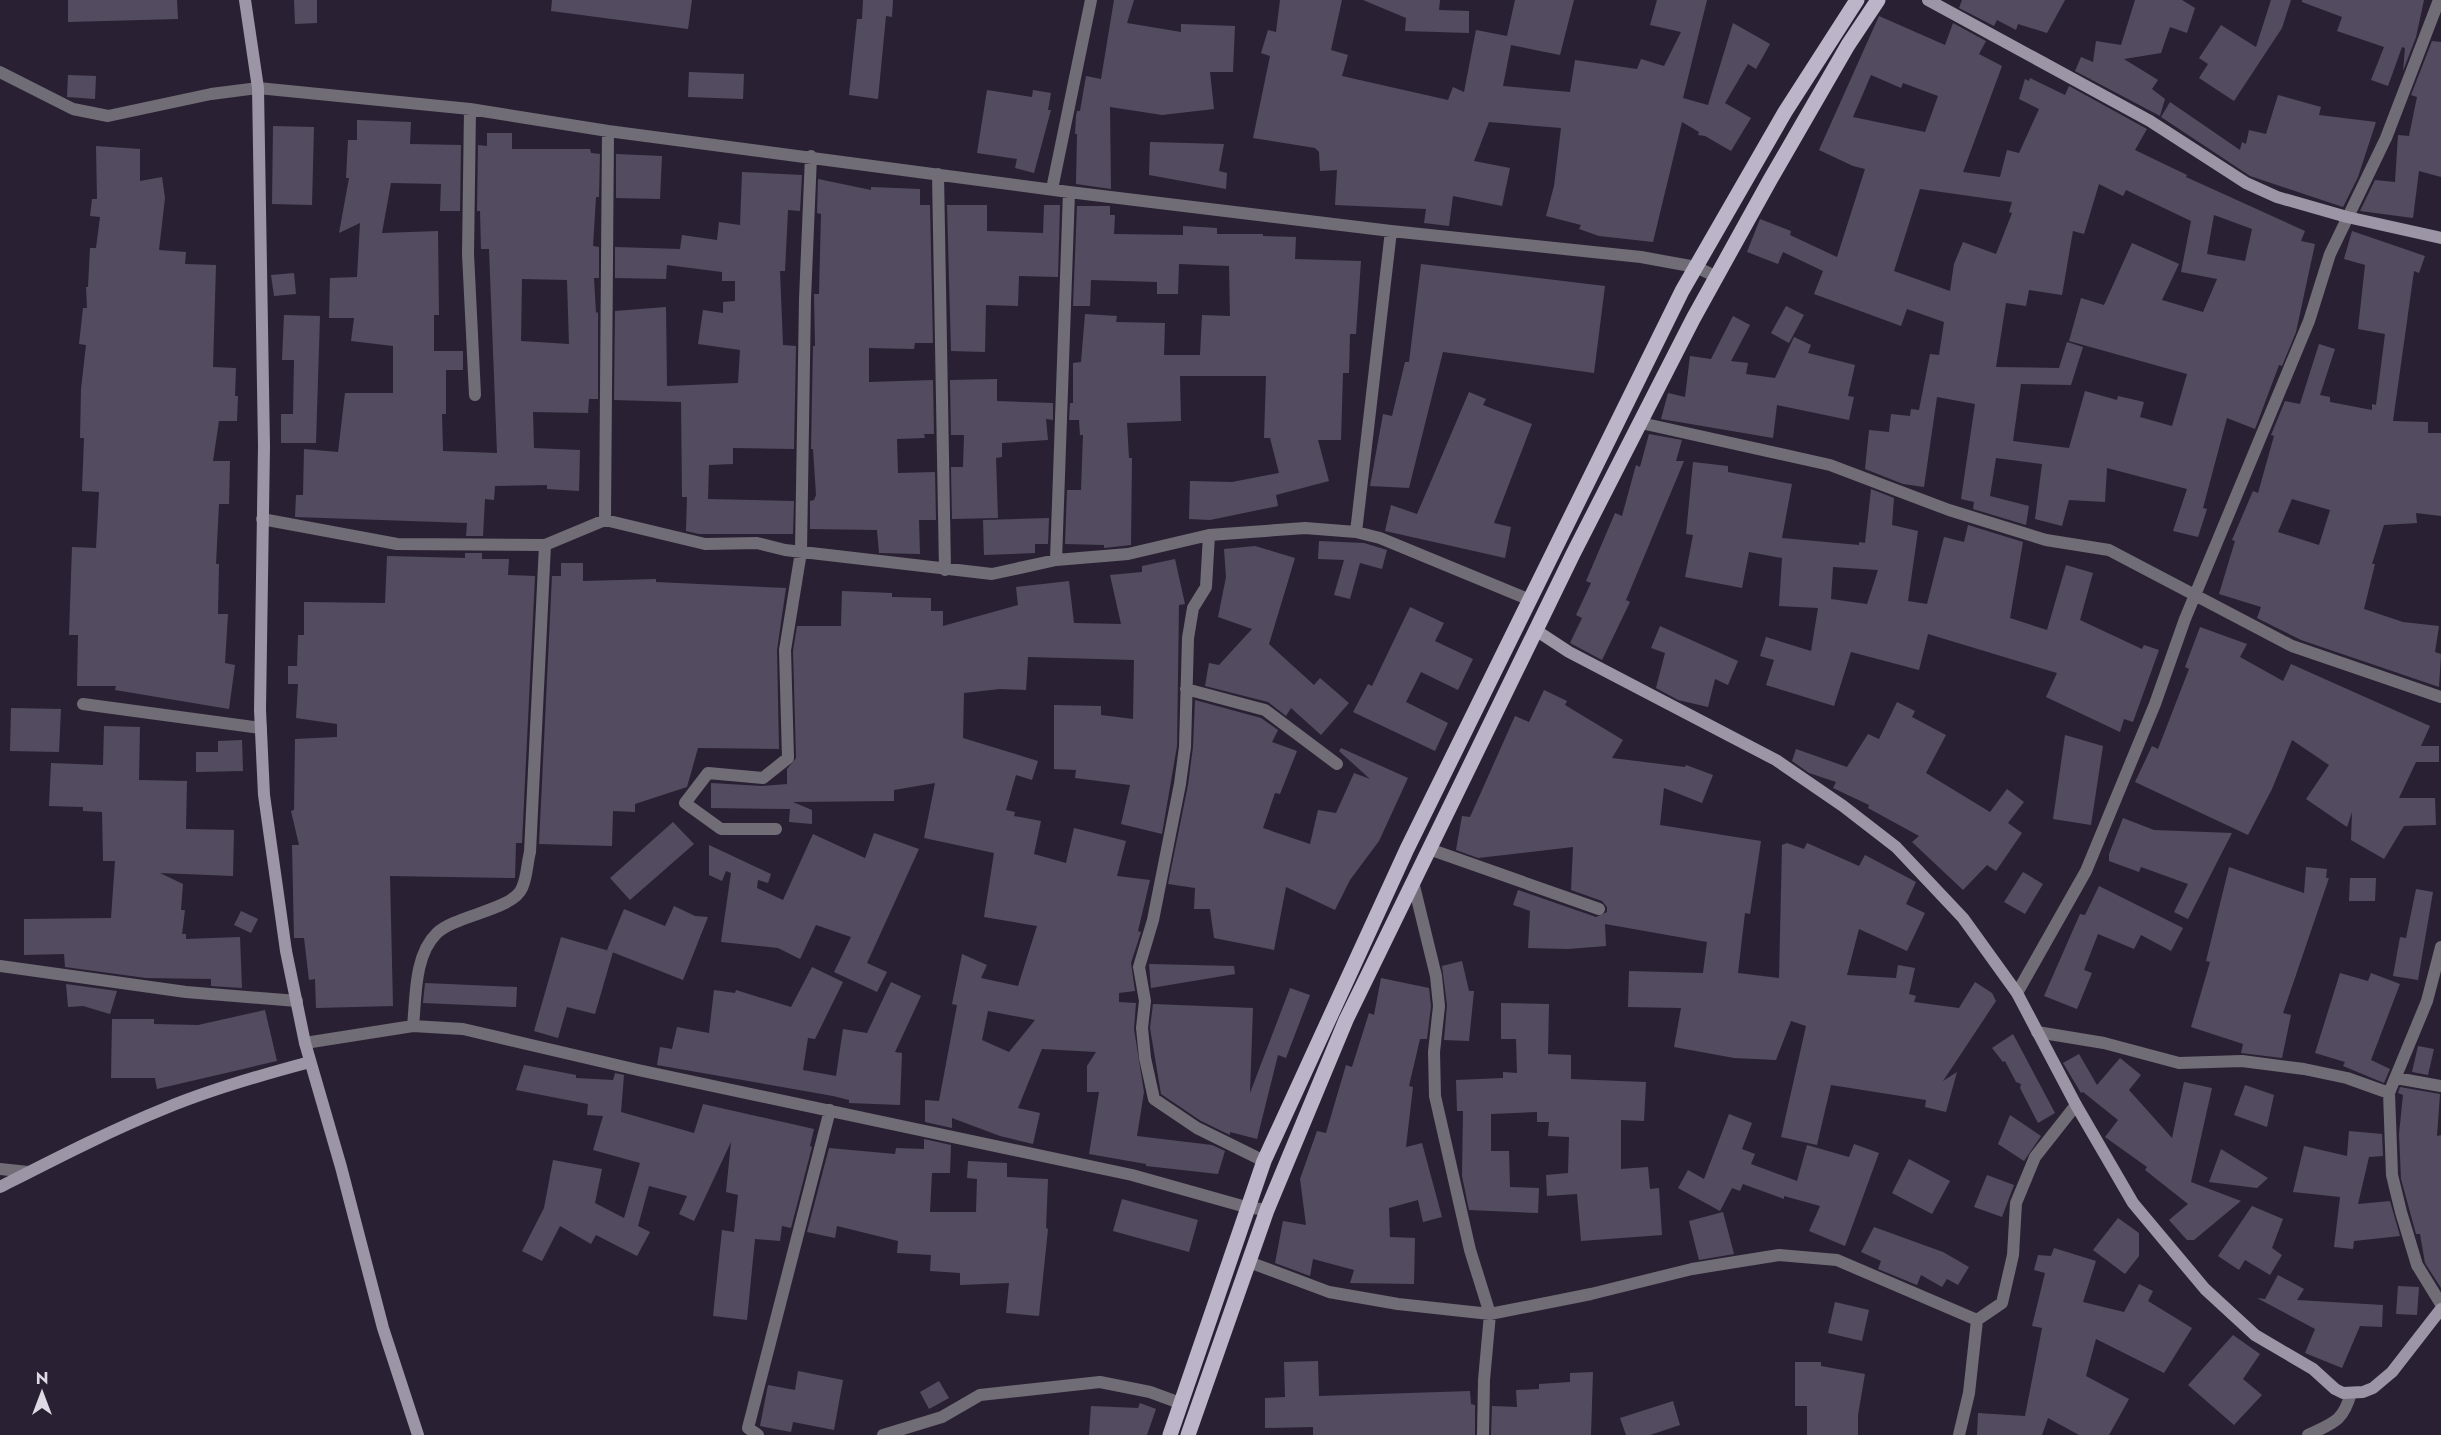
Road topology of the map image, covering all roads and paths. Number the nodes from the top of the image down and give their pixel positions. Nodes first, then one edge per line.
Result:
1 (245, 0) edge
2 (1091, 0) edge
3 (1857, 0) edge
4 (1878, 0) edge
5 (1928, 0) edge
6 (2439, 0) edge
7 (0, 72) edge
8 (258, 88) junction
9 (470, 109) junction
10 (608, 131) junction
11 (811, 156) junction
12 (938, 174) junction
13 (1052, 189) junction
14 (1069, 192) junction
15 (2347, 217) junction
16 (1390, 231) junction
17 (2441, 238) edge
18 (1696, 267) junction
19 (1716, 277) junction
20 (475, 395) dead end
21 (1641, 423) junction
22 (262, 519) junction
23 (605, 520) junction
24 (1356, 532) junction
25 (1209, 535) junction
26 (545, 545) junction
27 (801, 552) junction
28 (1056, 560) junction
29 (945, 570) junction
30 (2196, 595) junction
31 (1530, 600) junction
32 (1537, 631) junction
33 (1186, 689) junction
34 (2441, 697) edge
35 (83, 704) dead end
36 (261, 728) junction
37 (1337, 764) dead end
38 (776, 829) dead end
39 (1429, 849) junction
40 (1413, 882) junction
41 (1599, 909) dead end
42 (2441, 947) edge
43 (0, 966) edge
44 (2018, 993) junction
45 (297, 1000) junction
46 (413, 1026) junction
47 (2037, 1032) junction
48 (305, 1043) junction
49 (310, 1062) junction
50 (2396, 1078) junction
51 (2441, 1086) edge
52 (2389, 1093) junction
53 (2076, 1105) junction
54 (830, 1110) junction
55 (1264, 1161) junction
56 (0, 1169) edge
57 (28, 1172) junction
58 (0, 1187) edge
59 (1246, 1207) junction
60 (1267, 1210) junction
61 (1249, 1262) junction
62 (2441, 1304) edge
63 (2441, 1310) edge
64 (1490, 1314) junction
65 (1977, 1320) junction
66 (2351, 1393) junction
67 (1180, 1403) junction
68 (418, 1435) edge
69 (758, 1435) edge
70 (883, 1435) edge
71 (1170, 1435) edge
72 (1188, 1435) edge
73 (1483, 1435) edge
74 (1959, 1435) edge
75 (2308, 1435) edge

1 - 8 street
2 - 13 street
3 - 18 main road
4 - 19 main road
5 - 15 street
6 - 15 street
7 - 8 street
8 - 9 street
8 - 22 street
9 - 10 street
9 - 20 street
10 - 11 street
10 - 23 street
11 - 12 street
11 - 27 street
12 - 13 street
12 - 29 street
13 - 14 street
14 - 16 street
14 - 28 street
15 - 17 street
15 - 30 street
16 - 18 street
16 - 24 street
18 - 19 street
18 - 31 main road
19 - 21 main road
21 - 30 street
21 - 32 main road
22 - 26 street
22 - 36 street
23 - 26 street
23 - 27 street
24 - 25 street
24 - 31 street
25 - 28 street
25 - 33 street
26 - 46 street
27 - 29 street
27 - 38 street
28 - 29 street
30 - 34 street
30 - 44 street
31 - 55 main road
32 - 39 main road
32 - 44 street
33 - 37 street
33 - 55 street
35 - 36 street
36 - 45 street
39 - 40 main road
39 - 41 street
40 - 60 main road
40 - 64 street
42 - 50 street
43 - 45 street
44 - 47 street
45 - 48 street
46 - 48 street
46 - 54 street
47 - 52 street
47 - 53 street
48 - 49 street
49 - 57 street
49 - 68 street
50 - 51 street
50 - 52 street
52 - 62 street
53 - 65 street
53 - 66 street
54 - 59 street
54 - 69 street
55 - 59 main road
56 - 57 street
57 - 58 street
59 - 60 street
59 - 67 main road
60 - 61 main road
61 - 64 street
61 - 72 main road
63 - 66 street
64 - 65 street
64 - 73 street
65 - 74 street
66 - 75 street
67 - 70 street
67 - 71 main road

